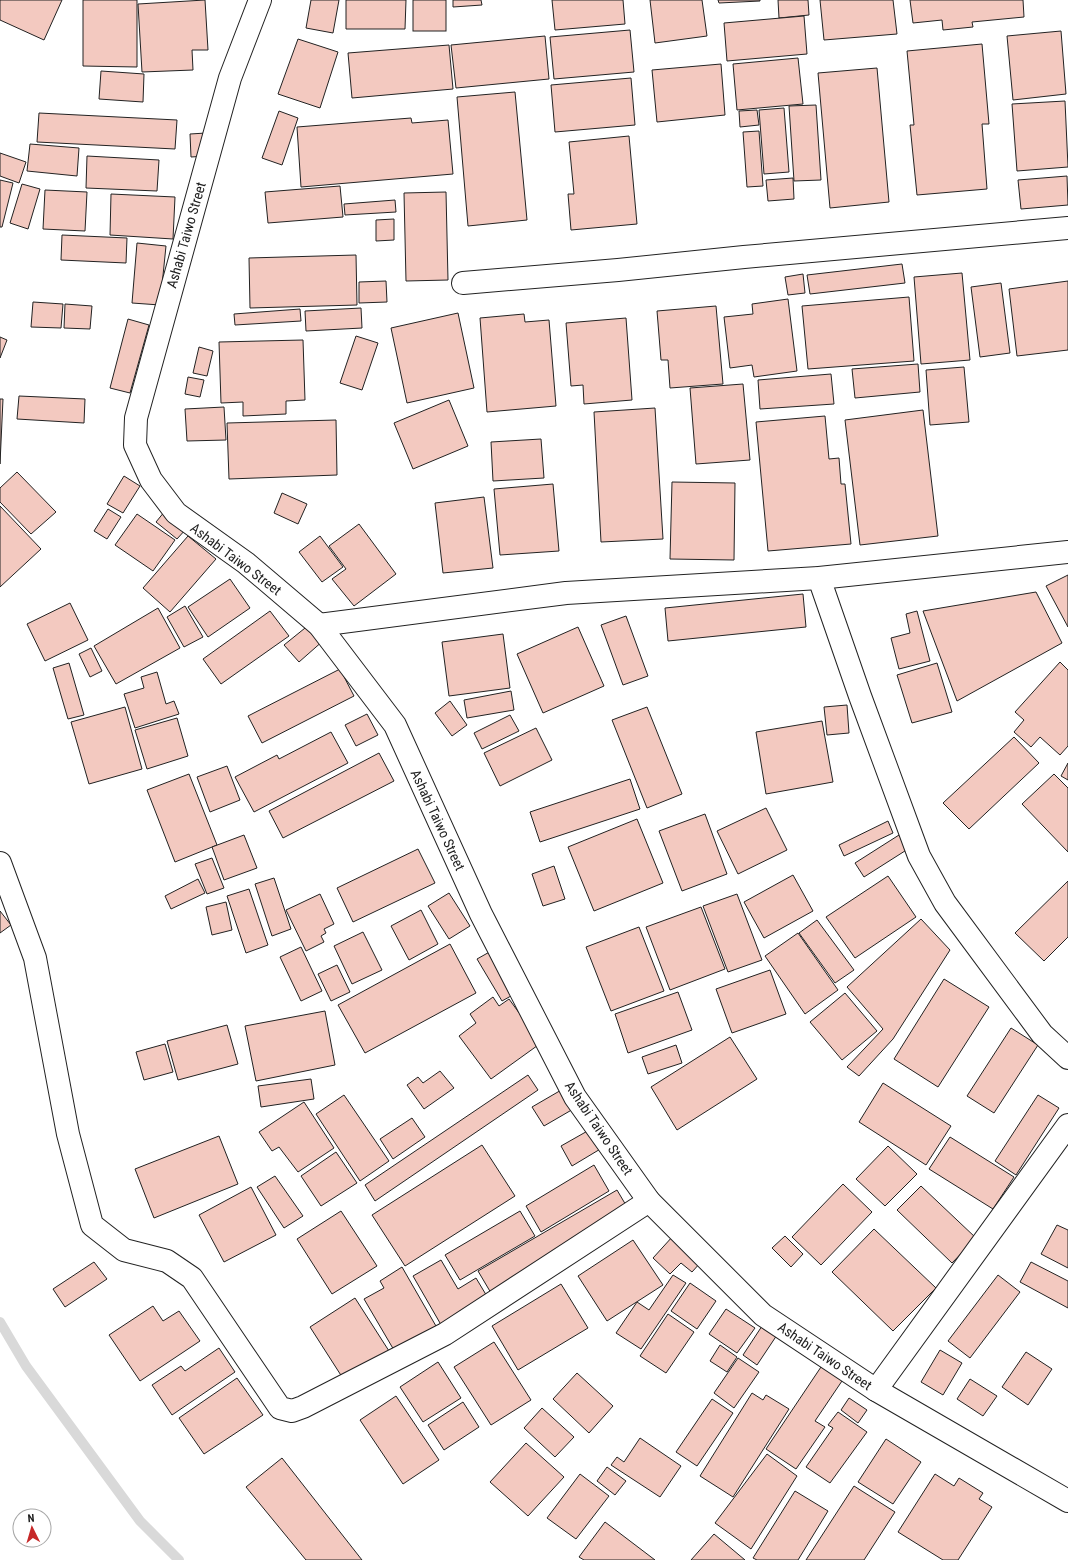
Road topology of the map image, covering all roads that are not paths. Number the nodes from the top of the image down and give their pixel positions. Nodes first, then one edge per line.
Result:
1 (260, 0) edge
2 (1068, 228) edge
3 (463, 283) dead end
4 (1068, 552) edge
5 (819, 578) junction
6 (319, 625) junction
7 (0, 863) edge
8 (1068, 1058) edge
9 (1068, 1125) edge
10 (649, 1201) junction
11 (876, 1390) junction
12 (1068, 1501) edge

1 - 6 street, Ashabi Taiwo Street
2 - 3 street
4 - 5 street
5 - 6 street
5 - 8 street
6 - 10 street, Ashabi Taiwo Street
7 - 10 street
9 - 11 street
10 - 11 street, Ashabi Taiwo Street
11 - 12 street, Ashabi Taiwo Street

